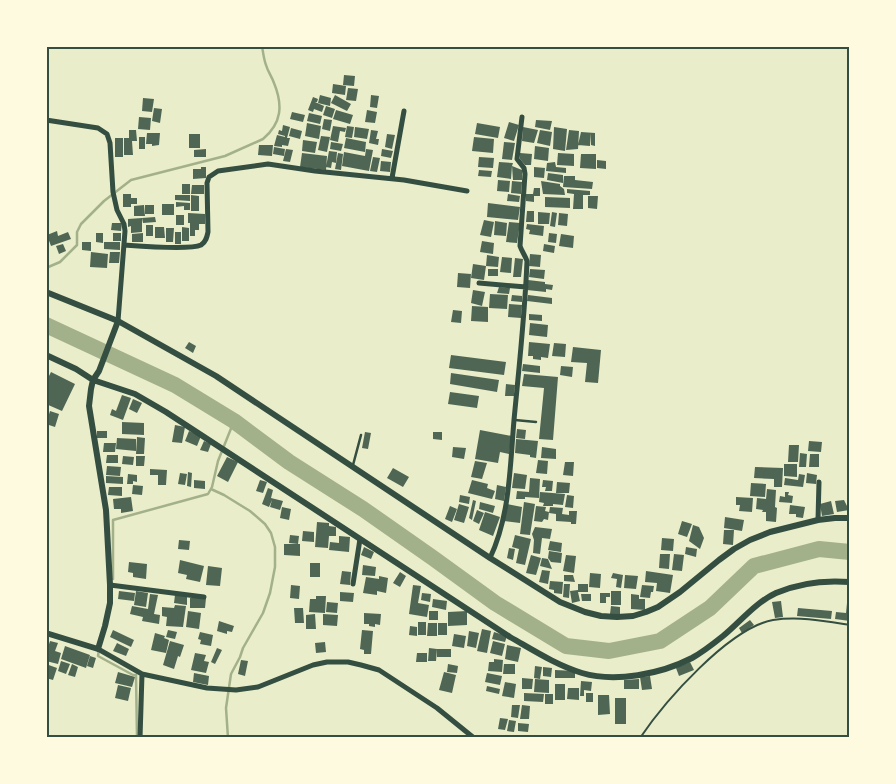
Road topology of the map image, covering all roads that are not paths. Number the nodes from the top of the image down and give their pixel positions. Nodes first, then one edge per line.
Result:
1 (404, 111) dead end
2 (522, 117) dead end
3 (46, 120) edge
4 (392, 178) junction
5 (466, 191) dead end
6 (125, 245) junction
7 (479, 283) dead end
8 (526, 287) junction
9 (46, 292) edge
10 (117, 324) junction
11 (46, 355) edge
12 (94, 380) junction
13 (514, 420) junction
14 (536, 422) dead end
15 (361, 435) dead end
16 (353, 467) junction
17 (819, 482) dead end
18 (850, 518) edge
19 (818, 520) junction
20 (360, 539) junction
21 (490, 558) junction
22 (850, 582) edge
23 (353, 584) dead end
24 (110, 585) junction
25 (204, 597) dead end
26 (46, 633) edge
27 (98, 649) junction
28 (142, 674) junction
29 (140, 738) edge
30 (474, 738) edge

1 - 4 street
2 - 8 street
3 - 6 street
4 - 5 street
4 - 6 street
6 - 10 street
7 - 8 street
8 - 13 street
9 - 10 street
10 - 12 street
10 - 16 street
11 - 12 street
12 - 20 street
12 - 24 street
13 - 14 lane
13 - 21 street
15 - 16 lane
16 - 21 street
17 - 19 street
18 - 19 street
19 - 21 street
20 - 22 street
20 - 23 street
24 - 25 street
24 - 27 street
26 - 27 street
27 - 28 street
28 - 29 street
28 - 30 street

